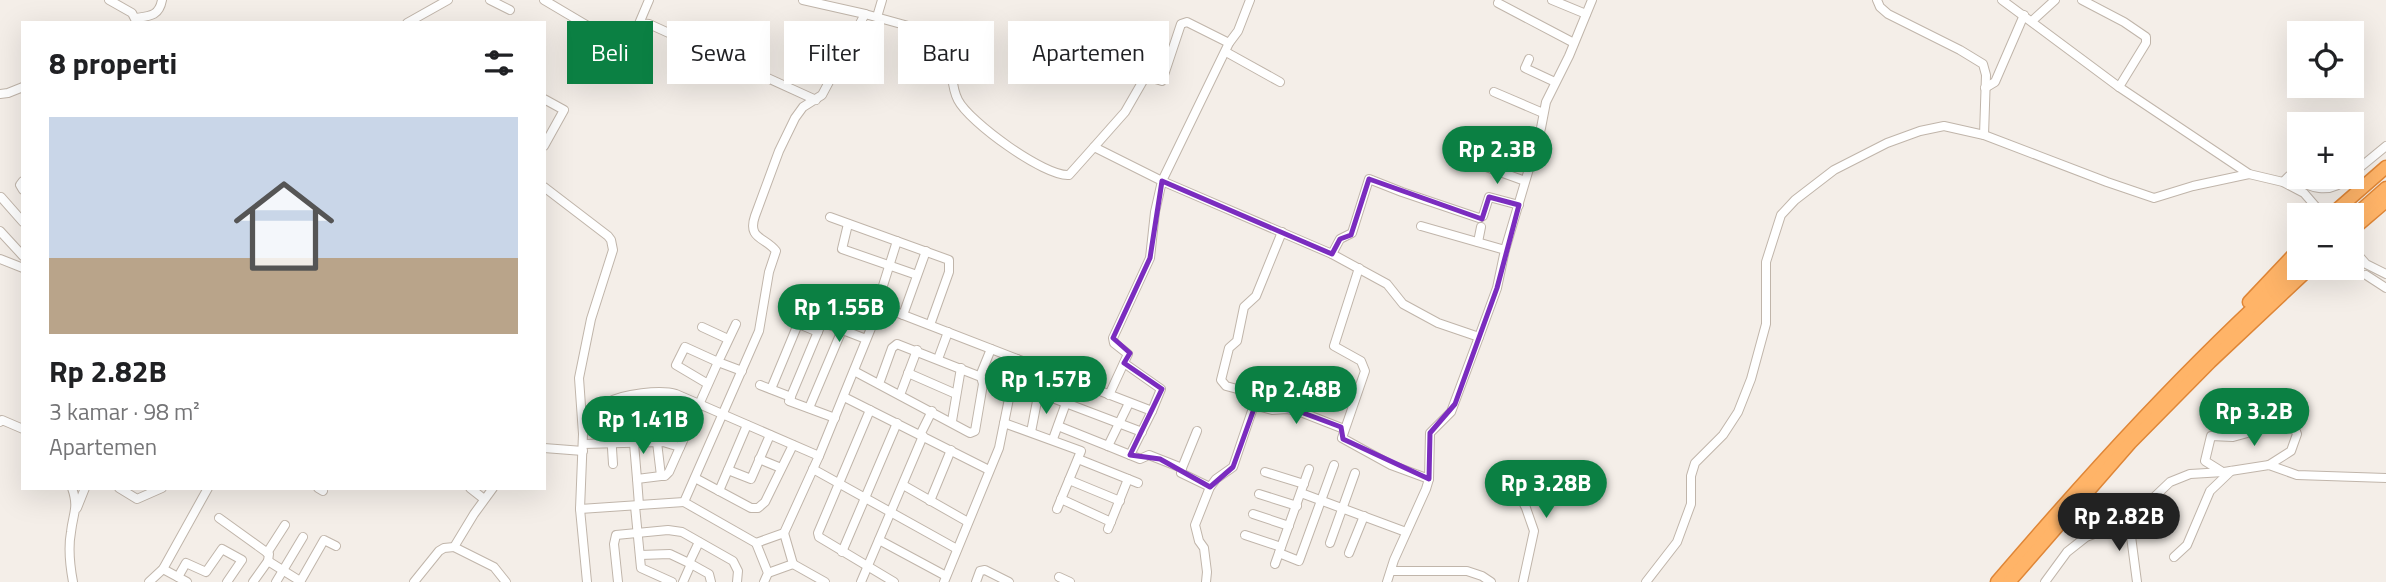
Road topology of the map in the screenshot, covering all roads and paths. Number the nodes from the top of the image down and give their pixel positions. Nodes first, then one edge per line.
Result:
1 (109, 0) edge
2 (162, 0) edge
3 (448, 0) edge
4 (490, 0) edge
5 (544, 0) edge
6 (649, 0) edge
7 (803, 0) edge
8 (882, 0) edge
9 (1238, 0) edge
10 (1552, 0) edge
11 (1592, 0) edge
12 (1877, 0) edge
13 (2002, 0) edge
14 (2055, 0) edge
15 (2082, 0) edge
16 (1249, 3) edge
17 (1497, 3) dead end
18 (2020, 9) edge
19 (510, 10) dead end
20 (865, 14) junction
21 (1586, 14) junction
22 (877, 17) junction
23 (136, 20) edge
24 (417, 20) edge
25 (579, 21) edge
26 (640, 21) edge
27 (2032, 21) junction
28 (653, 26) edge
29 (1229, 43) junction
30 (1574, 43) junction
31 (1226, 52) junction
32 (1529, 59) dead end
33 (1280, 82) dead end
34 (1555, 82) junction
35 (21, 87) edge
36 (2119, 87) junction
37 (1985, 88) junction
38 (1494, 92) dead end
39 (0, 94) edge
40 (546, 100) edge
41 (817, 100) junction
42 (1543, 114) junction
43 (1984, 135) junction
44 (546, 142) edge
45 (2386, 146) edge
46 (1094, 147) junction
47 (1478, 164) dead end
48 (2364, 164) edge
49 (2386, 167) edge
50 (2249, 174) junction
51 (2287, 178) edge
52 (1163, 181) junction
53 (1525, 181) junction
54 (2283, 182) junction
55 (2386, 188) edge
56 (546, 189) edge
57 (1, 197) edge
58 (2314, 203) edge
59 (2340, 203) edge
60 (2386, 203) edge
61 (1518, 205) junction
62 (2364, 207) edge
63 (831, 217) dead end
64 (21, 220) edge
65 (2364, 220) edge
66 (848, 224) junction
67 (1421, 226) dead end
68 (1481, 227) dead end
69 (0, 231) edge
70 (1282, 232) junction
71 (897, 241) junction
72 (1478, 242) junction
73 (1505, 250) junction
74 (926, 251) junction
75 (21, 254) edge
76 (1332, 254) junction
77 (0, 259) edge
78 (2364, 261) edge
79 (2287, 262) edge
80 (21, 267) edge
81 (889, 267) junction
82 (1359, 268) junction
83 (2386, 274) edge
84 (917, 275) junction
85 (2366, 275) dead end
86 (2287, 277) edge
87 (2297, 280) edge
88 (2386, 288) edge
89 (831, 303) dead end
90 (880, 306) junction
91 (903, 315) junction
92 (874, 320) junction
93 (736, 324) dead end
94 (930, 325) junction
95 (702, 327) dead end
96 (842, 330) junction
97 (818, 332) junction
98 (948, 332) junction
99 (1479, 337) junction
100 (866, 339) junction
101 (729, 340) junction
102 (991, 349) junction
103 (917, 351) junction
104 (2204, 356) junction
105 (938, 359) junction
106 (1017, 359) junction
107 (718, 362) junction
108 (1124, 363) junction
109 (961, 368) junction
110 (854, 371) junction
111 (742, 372) junction
112 (908, 373) junction
113 (980, 376) junction
114 (708, 384) junction
115 (878, 384) junction
116 (760, 385) dead end
117 (771, 389) junction
118 (956, 394) junction
119 (900, 395) junction
120 (630, 396) junction
121 (1109, 396) junction
122 (791, 397) junction
123 (844, 397) junction
124 (1066, 403) junction
125 (1129, 403) junction
126 (699, 404) junction
127 (1254, 405) junction
128 (810, 408) junction
129 (870, 410) junction
130 (932, 411) junction
131 (1152, 411) junction
132 (723, 415) junction
133 (835, 418) junction
134 (632, 419) junction
135 (1, 420) edge
136 (952, 421) junction
137 (897, 423) junction
138 (1004, 423) junction
139 (1119, 424) junction
140 (747, 425) junction
141 (689, 426) junction
142 (1058, 426) junction
143 (21, 428) edge
144 (1344, 429) junction
145 (1198, 431) dead end
146 (1031, 432) junction
147 (1142, 432) junction
148 (770, 435) junction
149 (922, 436) junction
150 (1087, 438) junction
151 (1053, 439) junction
152 (634, 442) junction
153 (657, 442) junction
154 (611, 444) junction
155 (793, 444) junction
156 (1108, 446) junction
157 (583, 447) junction
158 (680, 447) junction
159 (546, 448) edge
160 (951, 450) junction
161 (1080, 455) junction
162 (1130, 455) junction
163 (819, 456) junction
164 (759, 459) junction
165 (613, 464) dead end
166 (2269, 465) junction
167 (1334, 466) dead end
168 (1504, 466) dead end
169 (781, 468) junction
170 (1182, 468) junction
171 (813, 469) junction
172 (1309, 469) dead end
173 (728, 470) junction
174 (989, 470) junction
175 (1265, 472) dead end
176 (2227, 472) junction
177 (1354, 473) dead end
178 (661, 476) junction
179 (695, 478) junction
180 (2386, 478) edge
181 (637, 479) junction
182 (1128, 479) junction
183 (1429, 479) junction
184 (1069, 480) junction
185 (839, 483) junction
186 (1138, 483) dead end
187 (903, 485) junction
188 (1210, 487) junction
189 (1303, 489) junction
190 (72, 490) edge
191 (84, 490) edge
192 (122, 490) edge
193 (157, 490) edge
194 (473, 490) edge
195 (491, 490) edge
196 (206, 491) edge
197 (719, 491) junction
198 (1259, 494) dead end
199 (865, 498) junction
200 (484, 499) junction
201 (1061, 499) junction
202 (930, 501) junction
203 (1119, 501) junction
204 (1322, 501) junction
205 (684, 502) junction
206 (637, 505) junction
207 (1297, 506) junction
208 (77, 508) junction
209 (580, 509) junction
210 (1057, 509) dead end
211 (1343, 509) junction
212 (891, 512) junction
213 (1252, 514) dead end
214 (1364, 516) junction
215 (219, 518) dead end
216 (2129, 521) junction
217 (968, 522) junction
218 (285, 525) dead end
219 (1289, 526) junction
220 (638, 532) junction
221 (1406, 532) junction
222 (784, 533) junction
223 (1245, 535) dead end
224 (303, 537) dead end
225 (879, 540) junction
226 (699, 542) junction
227 (757, 543) junction
228 (1330, 544) dead end
229 (336, 546) dead end
230 (454, 547) junction
231 (957, 549) junction
232 (1280, 550) junction
233 (842, 552) junction
234 (1349, 554) dead end
235 (640, 555) junction
236 (267, 557) junction
237 (2174, 557) dead end
238 (690, 564) junction
239 (793, 564) junction
240 (1275, 564) dead end
241 (867, 567) junction
242 (163, 569) junction
243 (283, 571) junction
244 (1391, 571) junction
245 (178, 577) junction
246 (1059, 577) dead end
247 (766, 578) edge
248 (711, 579) edge
249 (945, 579) edge
250 (300, 581) edge
251 (73, 582) edge
252 (149, 582) edge
253 (187, 582) edge
254 (227, 582) edge
255 (253, 582) edge
256 (276, 582) edge
257 (414, 582) edge
258 (506, 582) edge
259 (587, 582) edge
260 (618, 582) edge
261 (672, 582) edge
262 (684, 582) edge
263 (723, 582) edge
264 (737, 582) edge
265 (825, 582) edge
266 (860, 582) edge
267 (894, 582) edge
268 (976, 582) edge
269 (1009, 582) edge
270 (1070, 582) edge
271 (1206, 582) edge
272 (1387, 582) edge
273 (1491, 582) edge
274 (1523, 582) edge
275 (1646, 582) edge
276 (1997, 582) edge
277 (2009, 582) edge
278 (2045, 582) edge
279 (2137, 582) edge

1 - 23 street
2 - 23 street
3 - 24 street
4 - 19 street
5 - 25 street
6 - 26 street
7 - 20 street
8 - 22 street
9 - 16 street
10 - 21 street
11 - 21 street
12 - 37 street
13 - 18 street
14 - 27 street
15 - 36 street
16 - 29 street
17 - 30 street
18 - 27 street
18 - 37 street
20 - 22 street
20 - 41 street
21 - 30 street
22 - 46 street
27 - 36 street
28 - 41 street
29 - 31 street
29 - 46 street
30 - 34 street
31 - 33 street
31 - 52 street
32 - 34 street
34 - 42 street
35 - 39 street
36 - 50 street
37 - 43 street
38 - 42 street
40 - 44 street
41 - 111 street
42 - 53 street
43 - 50 street
43 - 275 street
45 - 48 street
46 - 52 street
47 - 53 street
49 - 59 highway
50 - 54 street
51 - 54 street
52 - 70 street
52 - 108 street
53 - 61 street
54 - 58 street
55 - 62 highway
56 - 157 street
57 - 64 street
60 - 65 highway
61 - 73 street
61 - 76 street
63 - 66 street
66 - 71 street
66 - 81 street
67 - 72 street
68 - 72 street
69 - 75 street
70 - 76 street
70 - 127 street
71 - 74 street
71 - 81 street
72 - 73 street
73 - 99 street
74 - 84 street
74 - 94 street
76 - 82 street
77 - 80 street
78 - 83 street
79 - 104 highway
81 - 84 street
81 - 90 street
82 - 99 street
82 - 144 street
84 - 91 street
85 - 88 street
86 - 104 highway
87 - 277 highway
89 - 92 street
90 - 91 street
90 - 92 street
91 - 94 street
92 - 100 street
93 - 101 street
94 - 98 street
95 - 101 street
96 - 97 street
96 - 100 street
96 - 128 street
97 - 117 street
97 - 122 street
98 - 102 street
98 - 105 street
99 - 183 street
100 - 110 street
101 - 107 street
102 - 106 street
102 - 113 street
103 - 105 street
103 - 112 street
103 - 115 street
104 - 276 highway
105 - 109 street
106 - 121 street
106 - 138 street
107 - 111 street
107 - 114 street
107 - 114 street
108 - 121 street
108 - 131 street
109 - 113 street
109 - 118 street
110 - 115 street
110 - 123 street
111 - 132 street
112 - 118 street
112 - 119 street
113 - 136 street
114 - 126 street
115 - 119 street
116 - 117 street
117 - 122 street
118 - 136 street
119 - 130 street
120 - 126 street
120 - 134 street
120 - 154 street
121 - 125 street
122 - 128 street
123 - 129 street
123 - 133 street
124 - 139 street
124 - 142 street
124 - 146 street
125 - 131 street
125 - 139 street
126 - 132 street
126 - 141 street
127 - 144 street
127 - 188 street
128 - 133 street
129 - 137 street
129 - 185 street
130 - 136 street
130 - 149 street
131 - 147 street
132 - 140 street
132 - 179 street
133 - 163 street
134 - 141 street
134 - 152 street
135 - 143 street
137 - 149 street
137 - 199 street
138 - 146 street
138 - 174 street
139 - 147 street
139 - 156 street
140 - 148 street
140 - 173 street
141 - 158 street
142 - 150 street
142 - 151 street
144 - 183 street
145 - 170 street
146 - 151 street
147 - 162 street
148 - 155 street
148 - 164 street
149 - 160 street
149 - 187 street
150 - 156 street
150 - 161 street
151 - 161 street
152 - 153 street
152 - 154 street
152 - 181 street
153 - 158 street
153 - 178 street
154 - 157 street
154 - 165 street
155 - 163 street
155 - 169 street
156 - 162 street
157 - 159 street
157 - 209 street
158 - 178 street
160 - 174 street
160 - 202 street
161 - 182 street
161 - 184 street
162 - 170 street
163 - 171 street
164 - 169 street
164 - 173 street
166 - 176 street
166 - 176 street
166 - 180 street
167 - 204 street
168 - 274 street
169 - 197 street
170 - 188 street
171 - 185 street
171 - 222 street
172 - 189 street
173 - 197 street
174 - 217 street
175 - 189 street
176 - 216 street
176 - 237 street
177 - 211 street
178 - 181 street
179 - 197 street
179 - 205 street
181 - 206 street
182 - 186 street
182 - 203 street
183 - 221 street
184 - 201 street
184 - 203 street
185 - 199 street
185 - 233 street
187 - 202 street
187 - 212 street
188 - 271 street
189 - 204 street
189 - 207 street
190 - 208 street
191 - 208 street
192 - 193 street
194 - 200 street
195 - 200 street
196 - 242 street
198 - 207 street
199 - 212 street
199 - 233 street
200 - 230 street
201 - 203 street
201 - 210 street
202 - 217 street
204 - 211 street
204 - 232 street
205 - 206 street
205 - 227 street
206 - 209 street
206 - 220 street
207 - 219 street
208 - 251 street
209 - 259 street
211 - 214 street
211 - 228 street
212 - 225 street
212 - 231 street
213 - 219 street
214 - 221 street
214 - 234 street
215 - 236 street
216 - 278 street
216 - 279 street
217 - 231 street
218 - 236 street
219 - 232 street
220 - 226 street
220 - 235 street
220 - 260 street
221 - 244 street
222 - 227 street
222 - 239 street
223 - 232 street
224 - 243 street
225 - 241 street
225 - 249 street
226 - 238 street
226 - 264 street
227 - 247 street
229 - 250 street
230 - 257 street
230 - 258 street
231 - 249 street
232 - 240 street
233 - 241 street
235 - 238 street
235 - 261 street
236 - 243 street
236 - 255 street
238 - 248 street
238 - 262 street
239 - 247 street
239 - 265 street
241 - 266 street
241 - 267 street
242 - 245 street
242 - 252 street
243 - 250 street
243 - 256 street
244 - 272 street
244 - 273 street
245 - 253 street
245 - 254 street
246 - 270 street
248 - 263 street
268 - 269 street

